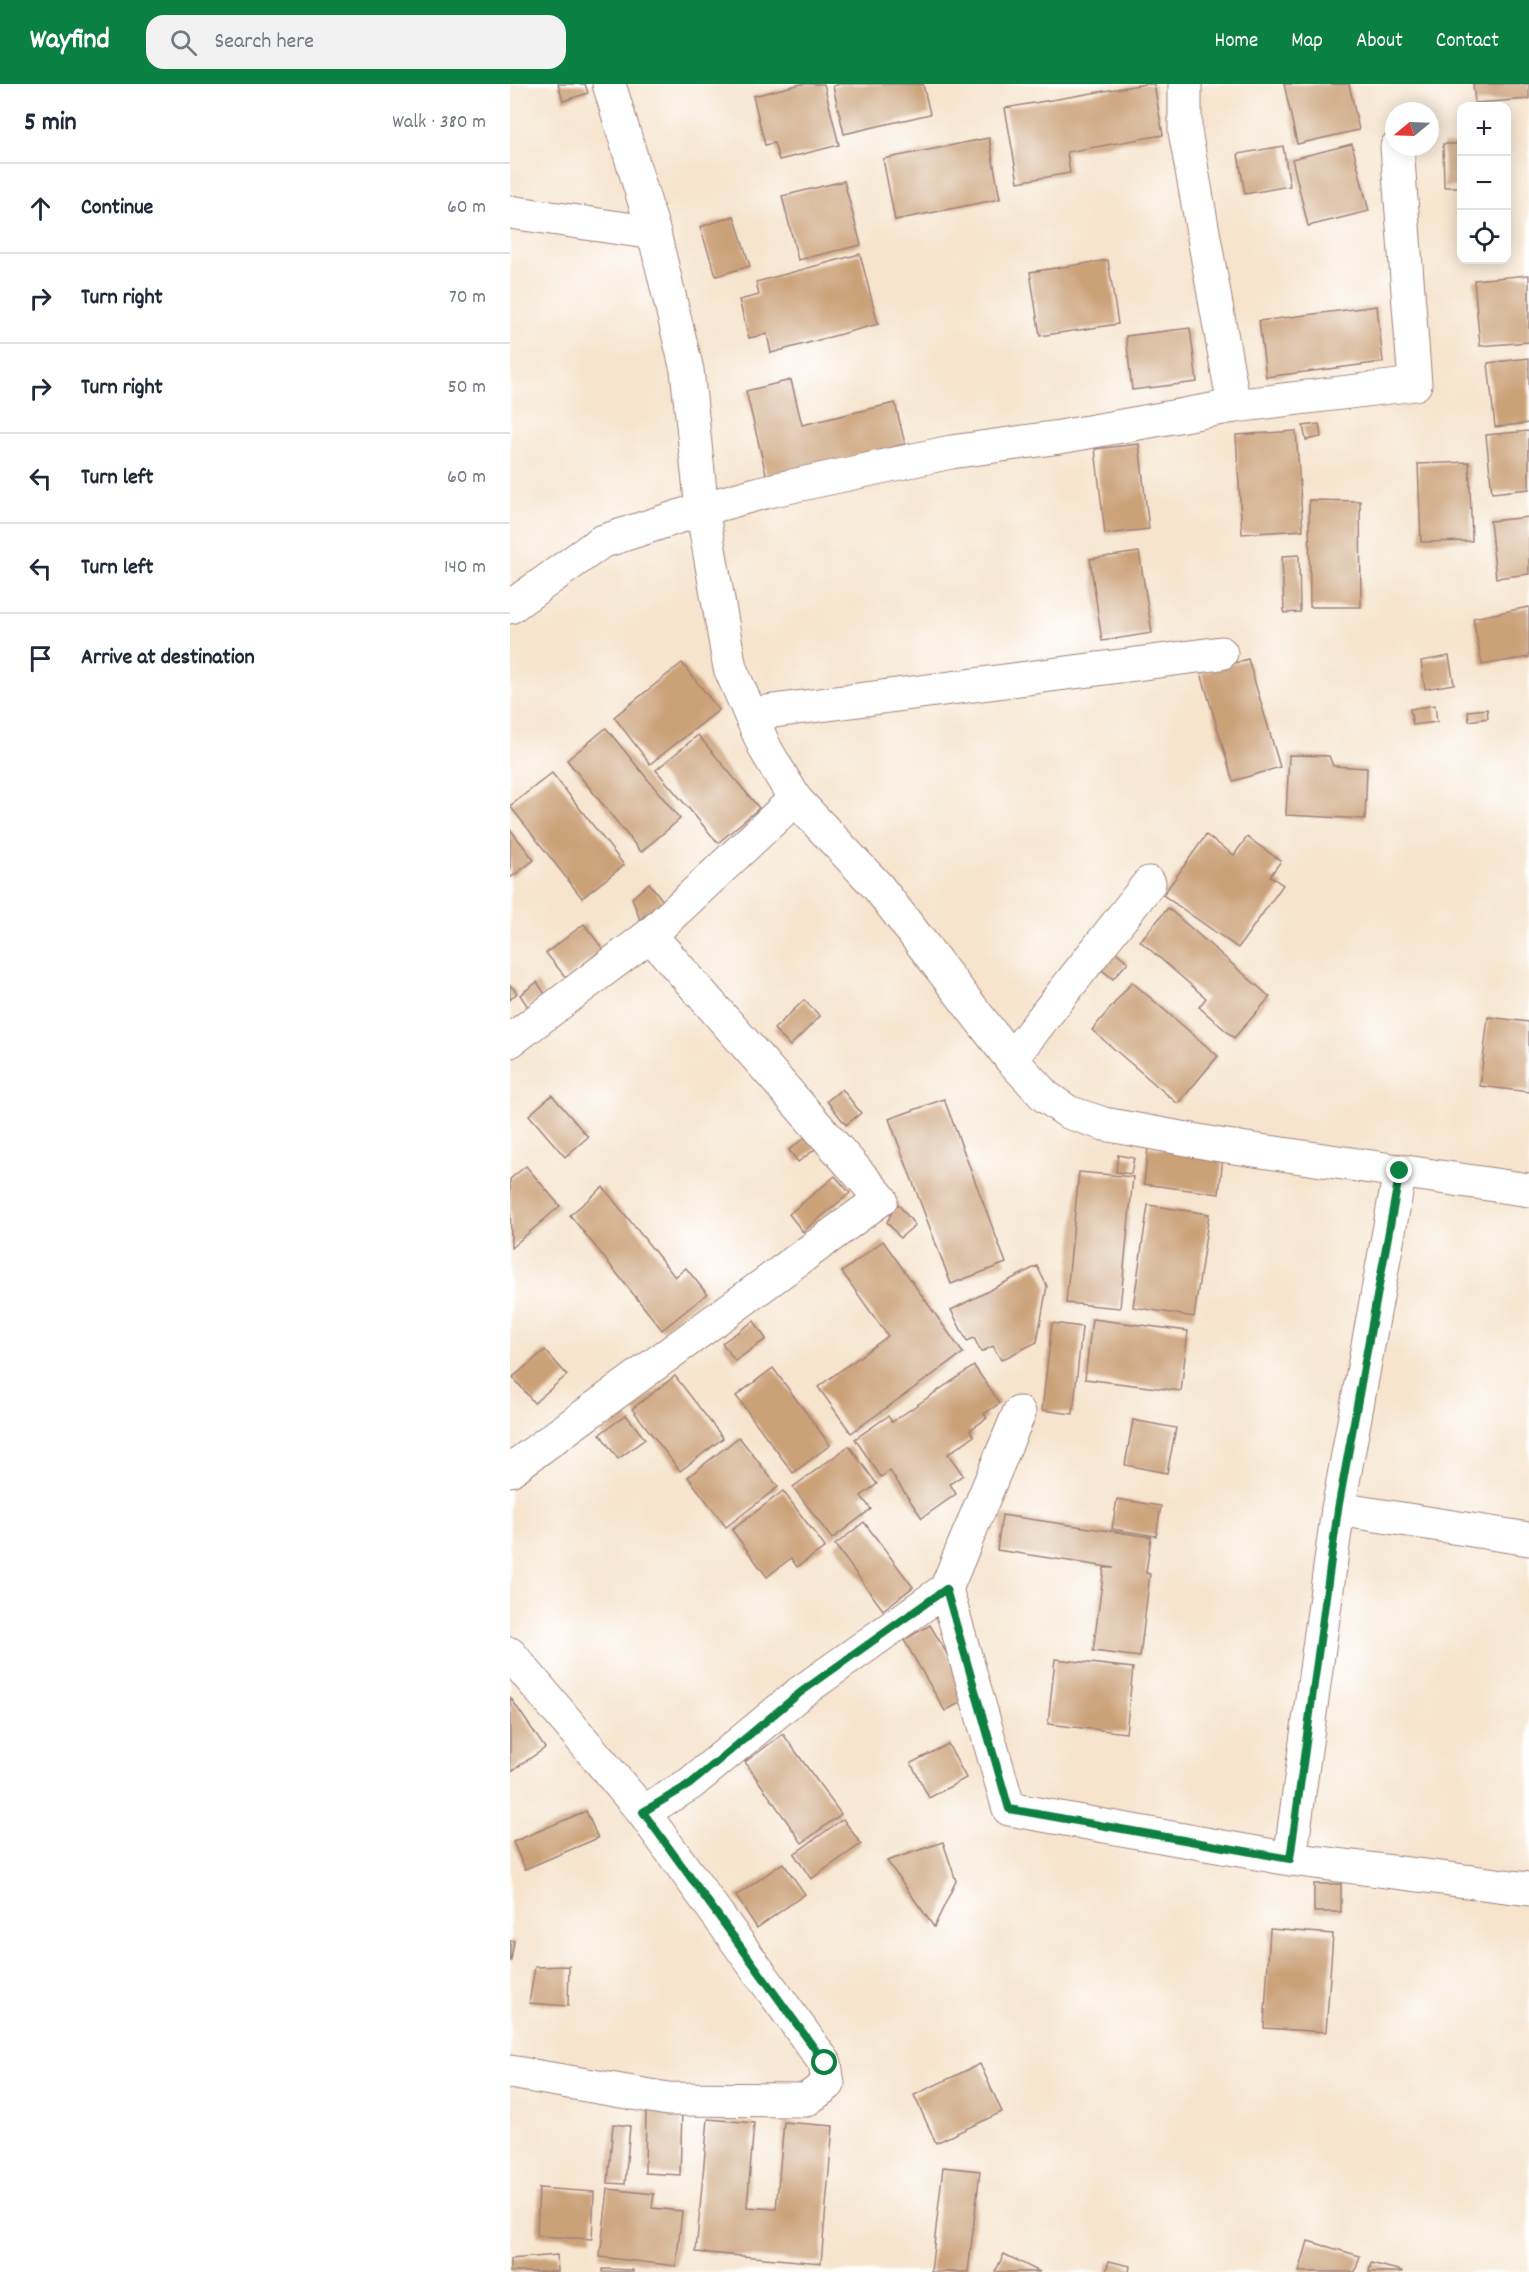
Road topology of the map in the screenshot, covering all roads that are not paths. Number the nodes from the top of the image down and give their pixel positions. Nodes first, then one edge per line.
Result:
1 (609, 84) edge
2 (1185, 84) edge
3 (1398, 156) edge
4 (510, 212) edge
5 (654, 233) junction
6 (1234, 406) junction
7 (702, 509) junction
8 (510, 607) edge
9 (1221, 653) dead end
10 (750, 714) junction
11 (795, 799) junction
12 (1149, 883) dead end
13 (650, 935) junction
14 (510, 1041) edge
15 (1011, 1059) junction
16 (1400, 1171) junction
17 (1529, 1190) edge
18 (1018, 1413) dead end
19 (510, 1470) edge
20 (1338, 1509) junction
21 (1529, 1539) edge
22 (946, 1589) junction
23 (510, 1654) edge
24 (643, 1812) junction
25 (1290, 1859) junction
26 (1529, 1889) edge
27 (510, 2072) edge

1 - 5 street
2 - 6 street
3 - 6 street
4 - 5 street
5 - 7 street
6 - 7 street
7 - 8 street
7 - 10 street
9 - 10 street
10 - 11 street
11 - 13 street
11 - 15 street
12 - 15 street
13 - 14 street
13 - 19 street
15 - 16 street
16 - 17 street
16 - 20 street
18 - 22 street
20 - 21 street
20 - 25 street
22 - 24 street
22 - 25 street
23 - 24 street
24 - 27 street
25 - 26 street

